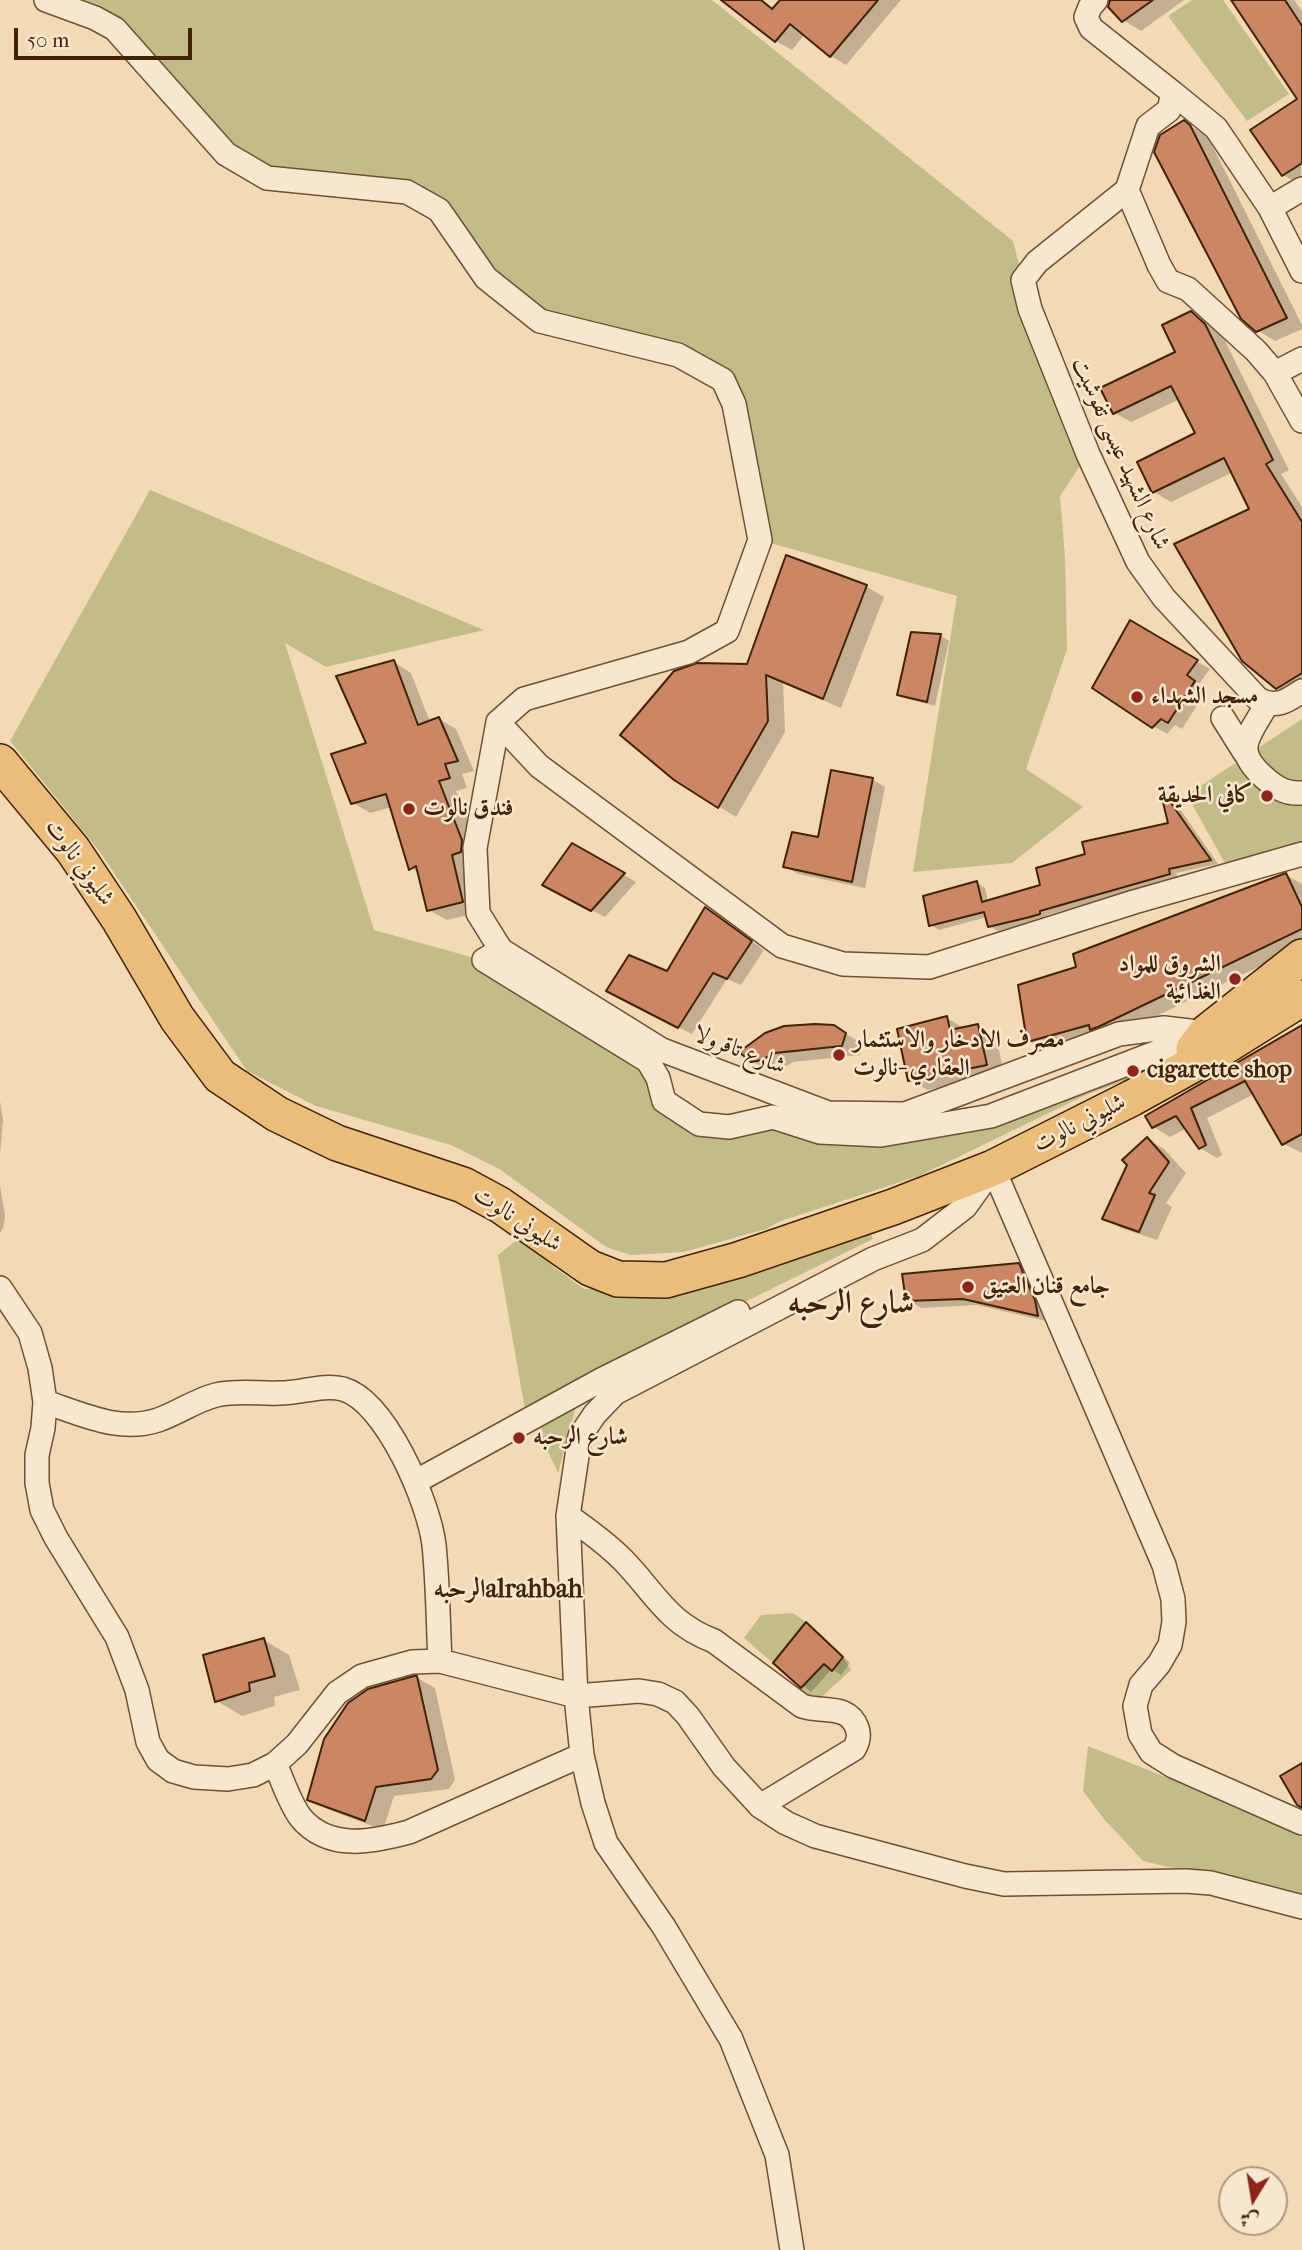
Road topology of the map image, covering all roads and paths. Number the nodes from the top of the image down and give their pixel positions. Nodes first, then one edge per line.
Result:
1 (46, 0) edge
2 (1091, 8) edge
3 (1171, 102) junction
4 (1302, 189) edge
5 (1127, 190) junction
6 (1269, 208) junction
7 (1302, 271) edge
8 (1302, 359) edge
9 (1275, 373) junction
10 (1302, 421) edge
11 (1302, 691) edge
12 (1267, 704) junction
13 (1223, 718) dead end
14 (498, 722) junction
15 (1245, 753) junction
16 (0, 762) edge
17 (1302, 793) edge
18 (1302, 854) edge
19 (501, 950) junction
20 (1302, 957) edge
21 (1302, 998) edge
22 (1206, 1033) junction
23 (1175, 1074) junction
24 (993, 1168) junction
25 (907, 1247) junction
26 (0, 1288) edge
27 (45, 1402) junction
28 (415, 1482) junction
29 (568, 1516) junction
30 (440, 1661) junction
31 (576, 1696) junction
32 (582, 1755) junction
33 (275, 1764) junction
34 (760, 1806) junction
35 (1302, 1823) edge
36 (1302, 1907) edge
37 (792, 2250) edge

1 - 14 street
2 - 3 street
3 - 5 street
3 - 6 street
4 - 6 street
5 - 9 street
5 - 12 street, شارع الشهيد عيسى تفوشيت
6 - 7 street
8 - 9 street
9 - 10 street
11 - 12 street
12 - 15 street
13 - 15 street
14 - 18 street
14 - 19 street, شارع تاقرولا
15 - 17 street
16 - 24 highway, شليوني نالوت
19 - 22 street, شارع تاقرولا
19 - 22 street
20 - 22 highway
21 - 23 highway
22 - 23 highway
23 - 24 highway, شليوني نالوت
24 - 25 street
24 - 35 street
25 - 28 street
25 - 29 street
26 - 27 street
27 - 28 street
27 - 33 street
28 - 30 street
29 - 31 street
29 - 34 street
30 - 31 street
30 - 33 street
31 - 32 street
31 - 34 street
32 - 33 street
32 - 37 street
34 - 36 street

